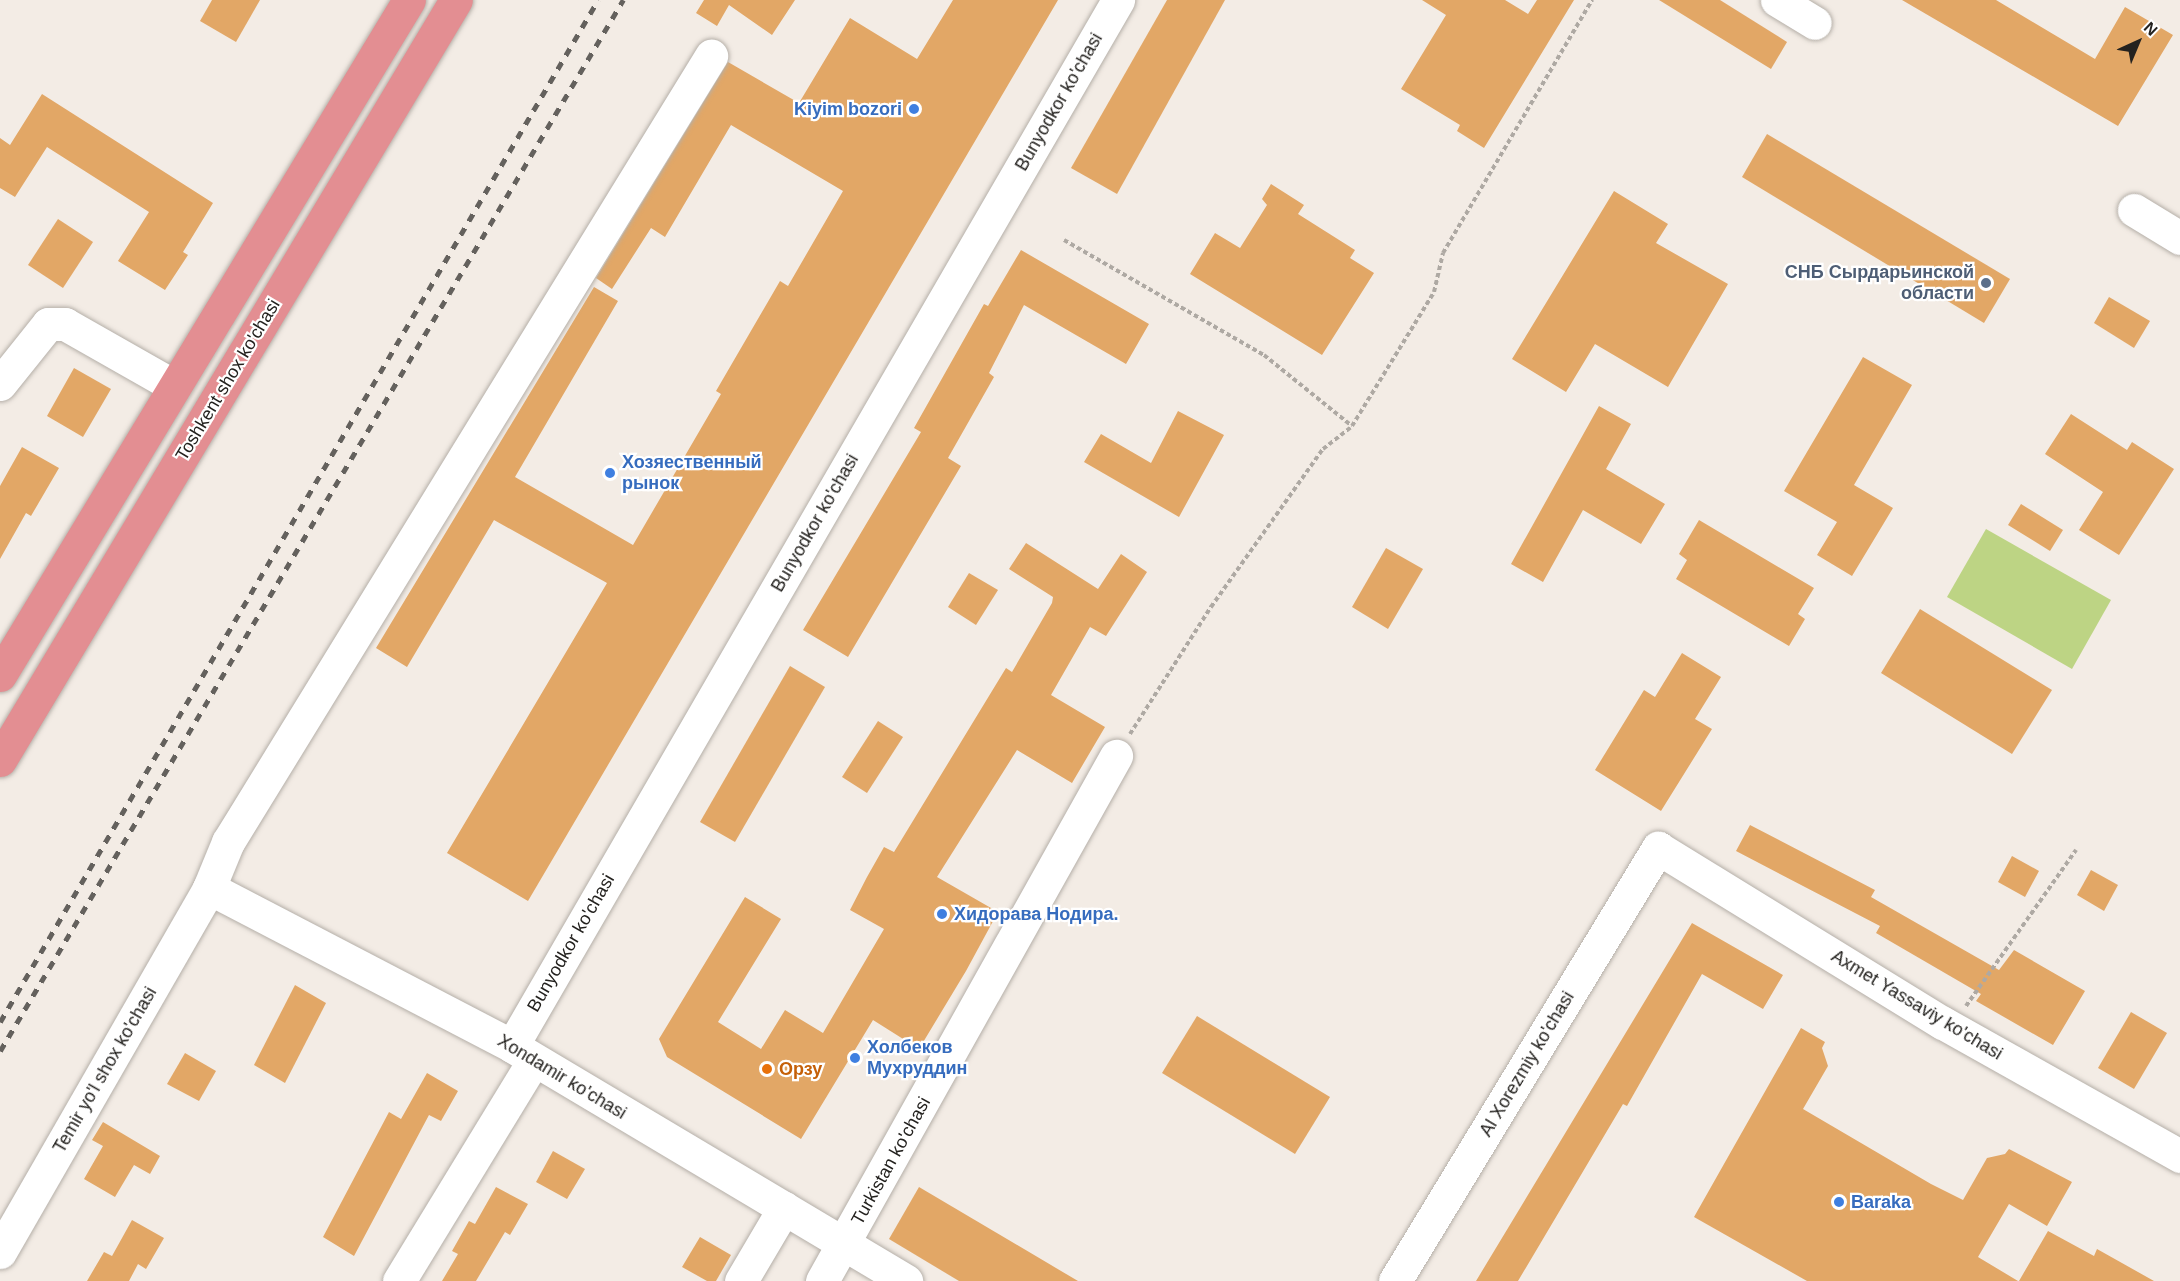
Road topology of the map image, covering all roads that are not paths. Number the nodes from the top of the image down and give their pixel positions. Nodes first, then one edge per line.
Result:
1 (409, 0) edge
2 (456, 0) edge
3 (1118, 0) edge
4 (1777, 0) edge
5 (1815, 23) dead end
6 (711, 56) dead end
7 (2134, 210) dead end
8 (2180, 238) edge
9 (0, 384) edge
10 (174, 386) junction
11 (0, 675) edge
12 (1116, 756) road end
13 (0, 760) edge
14 (1658, 848) joint
15 (209, 888) junction
16 (523, 1053) junction
17 (2175, 1142) edge
18 (784, 1208) junction
19 (844, 1244) junction
20 (0, 1252) edge
21 (399, 1281) edge
22 (741, 1281) edge
23 (822, 1281) edge
24 (906, 1281) edge
25 (1395, 1281) edge

1 - 10 highway
2 - 13 highway, Toshkent shox ko'chasi
3 - 16 street, Bunyodkor ko'chasi
4 - 5 street
6 - 15 street, Temir yo'l shox ko'chasi
7 - 8 street
9 - 10 street
10 - 11 highway
12 - 19 street, Turkistan ko'chasi
14 - 17 street, Axmet Yassaviy ko'chasi
14 - 25 street, Al Xorezmiy ko'chasi
15 - 16 street, Xondamir ko'chasi
15 - 20 street, Temir yo'l shox ko'chasi
16 - 18 street, Xondamir ko'chasi
16 - 21 street, Bunyodkor ko'chasi
18 - 19 street, Xondamir ko'chasi
18 - 22 street
19 - 23 street, Turkistan ko'chasi
19 - 24 street, Xondamir ko'chasi

